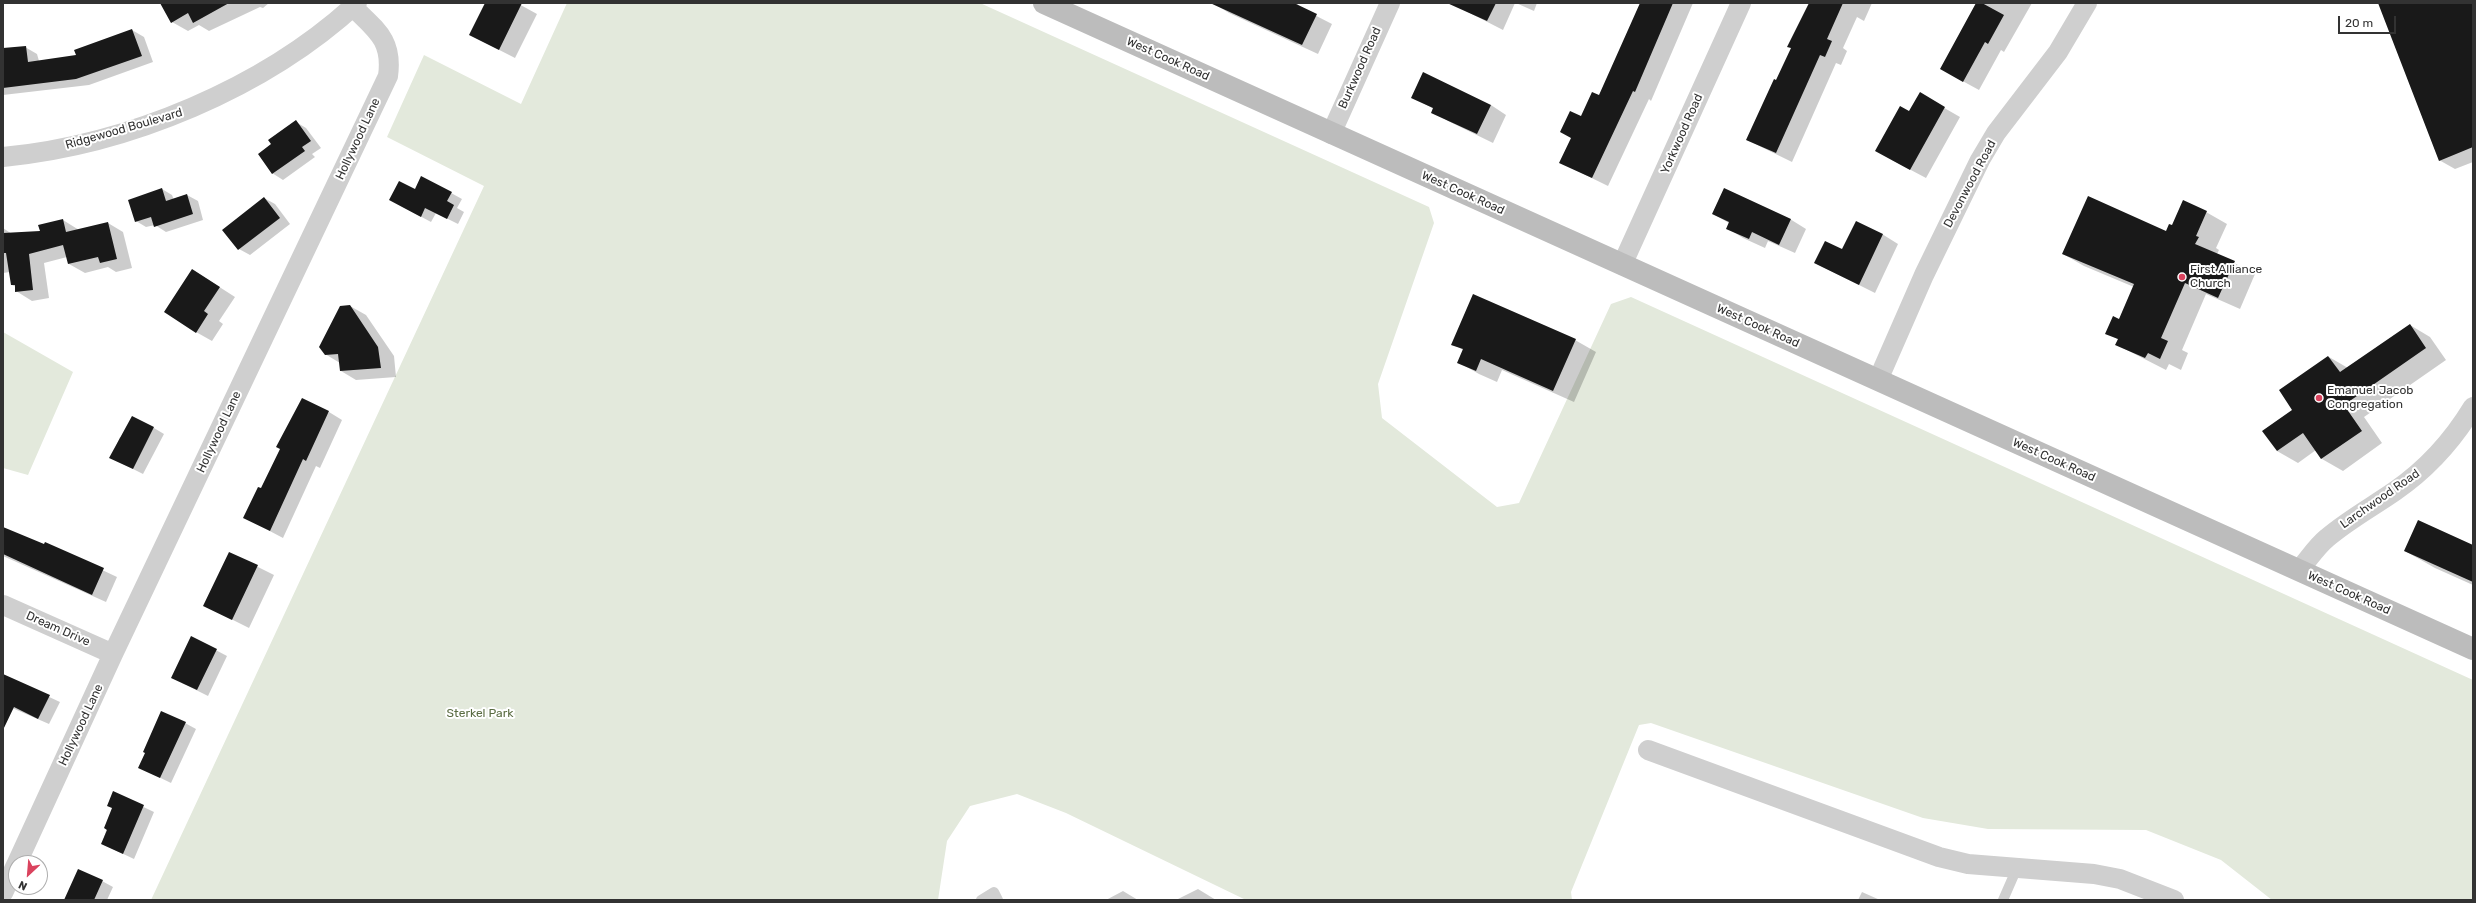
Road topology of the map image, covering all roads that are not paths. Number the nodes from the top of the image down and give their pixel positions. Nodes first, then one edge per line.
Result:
1 (1044, 3) edge
2 (1390, 3) edge
3 (1741, 3) edge
4 (2087, 3) edge
5 (355, 5) edge
6 (1331, 134) junction
7 (3, 157) edge
8 (1622, 265) junction
9 (1878, 380) junction
10 (2473, 407) edge
11 (2299, 570) junction
12 (3, 605) edge
13 (2473, 649) edge
14 (113, 654) junction
15 (1648, 750) dead end
16 (20, 855) edge
17 (2017, 868) junction
18 (8, 882) edge
19 (3, 893) edge
20 (981, 900) edge
21 (998, 900) edge
22 (2003, 900) edge
23 (2174, 900) edge

1 - 6 main road, West Cook Road
2 - 6 street, Burkwood Road
3 - 8 street, Yorkwood Road
4 - 9 street, Devonwood Road
5 - 7 street, Ridgewood Boulevard
5 - 14 street, Hollywood Lane
6 - 8 main road, West Cook Road
8 - 9 main road, West Cook Road
9 - 11 main road, West Cook Road
10 - 11 street, Larchwood Road
11 - 13 main road, West Cook Road
12 - 14 street, Dream Drive
14 - 16 street, Hollywood Lane
15 - 17 street
17 - 22 lane
17 - 23 street
18 - 19 street, Hollywood Lane
20 - 21 lane

